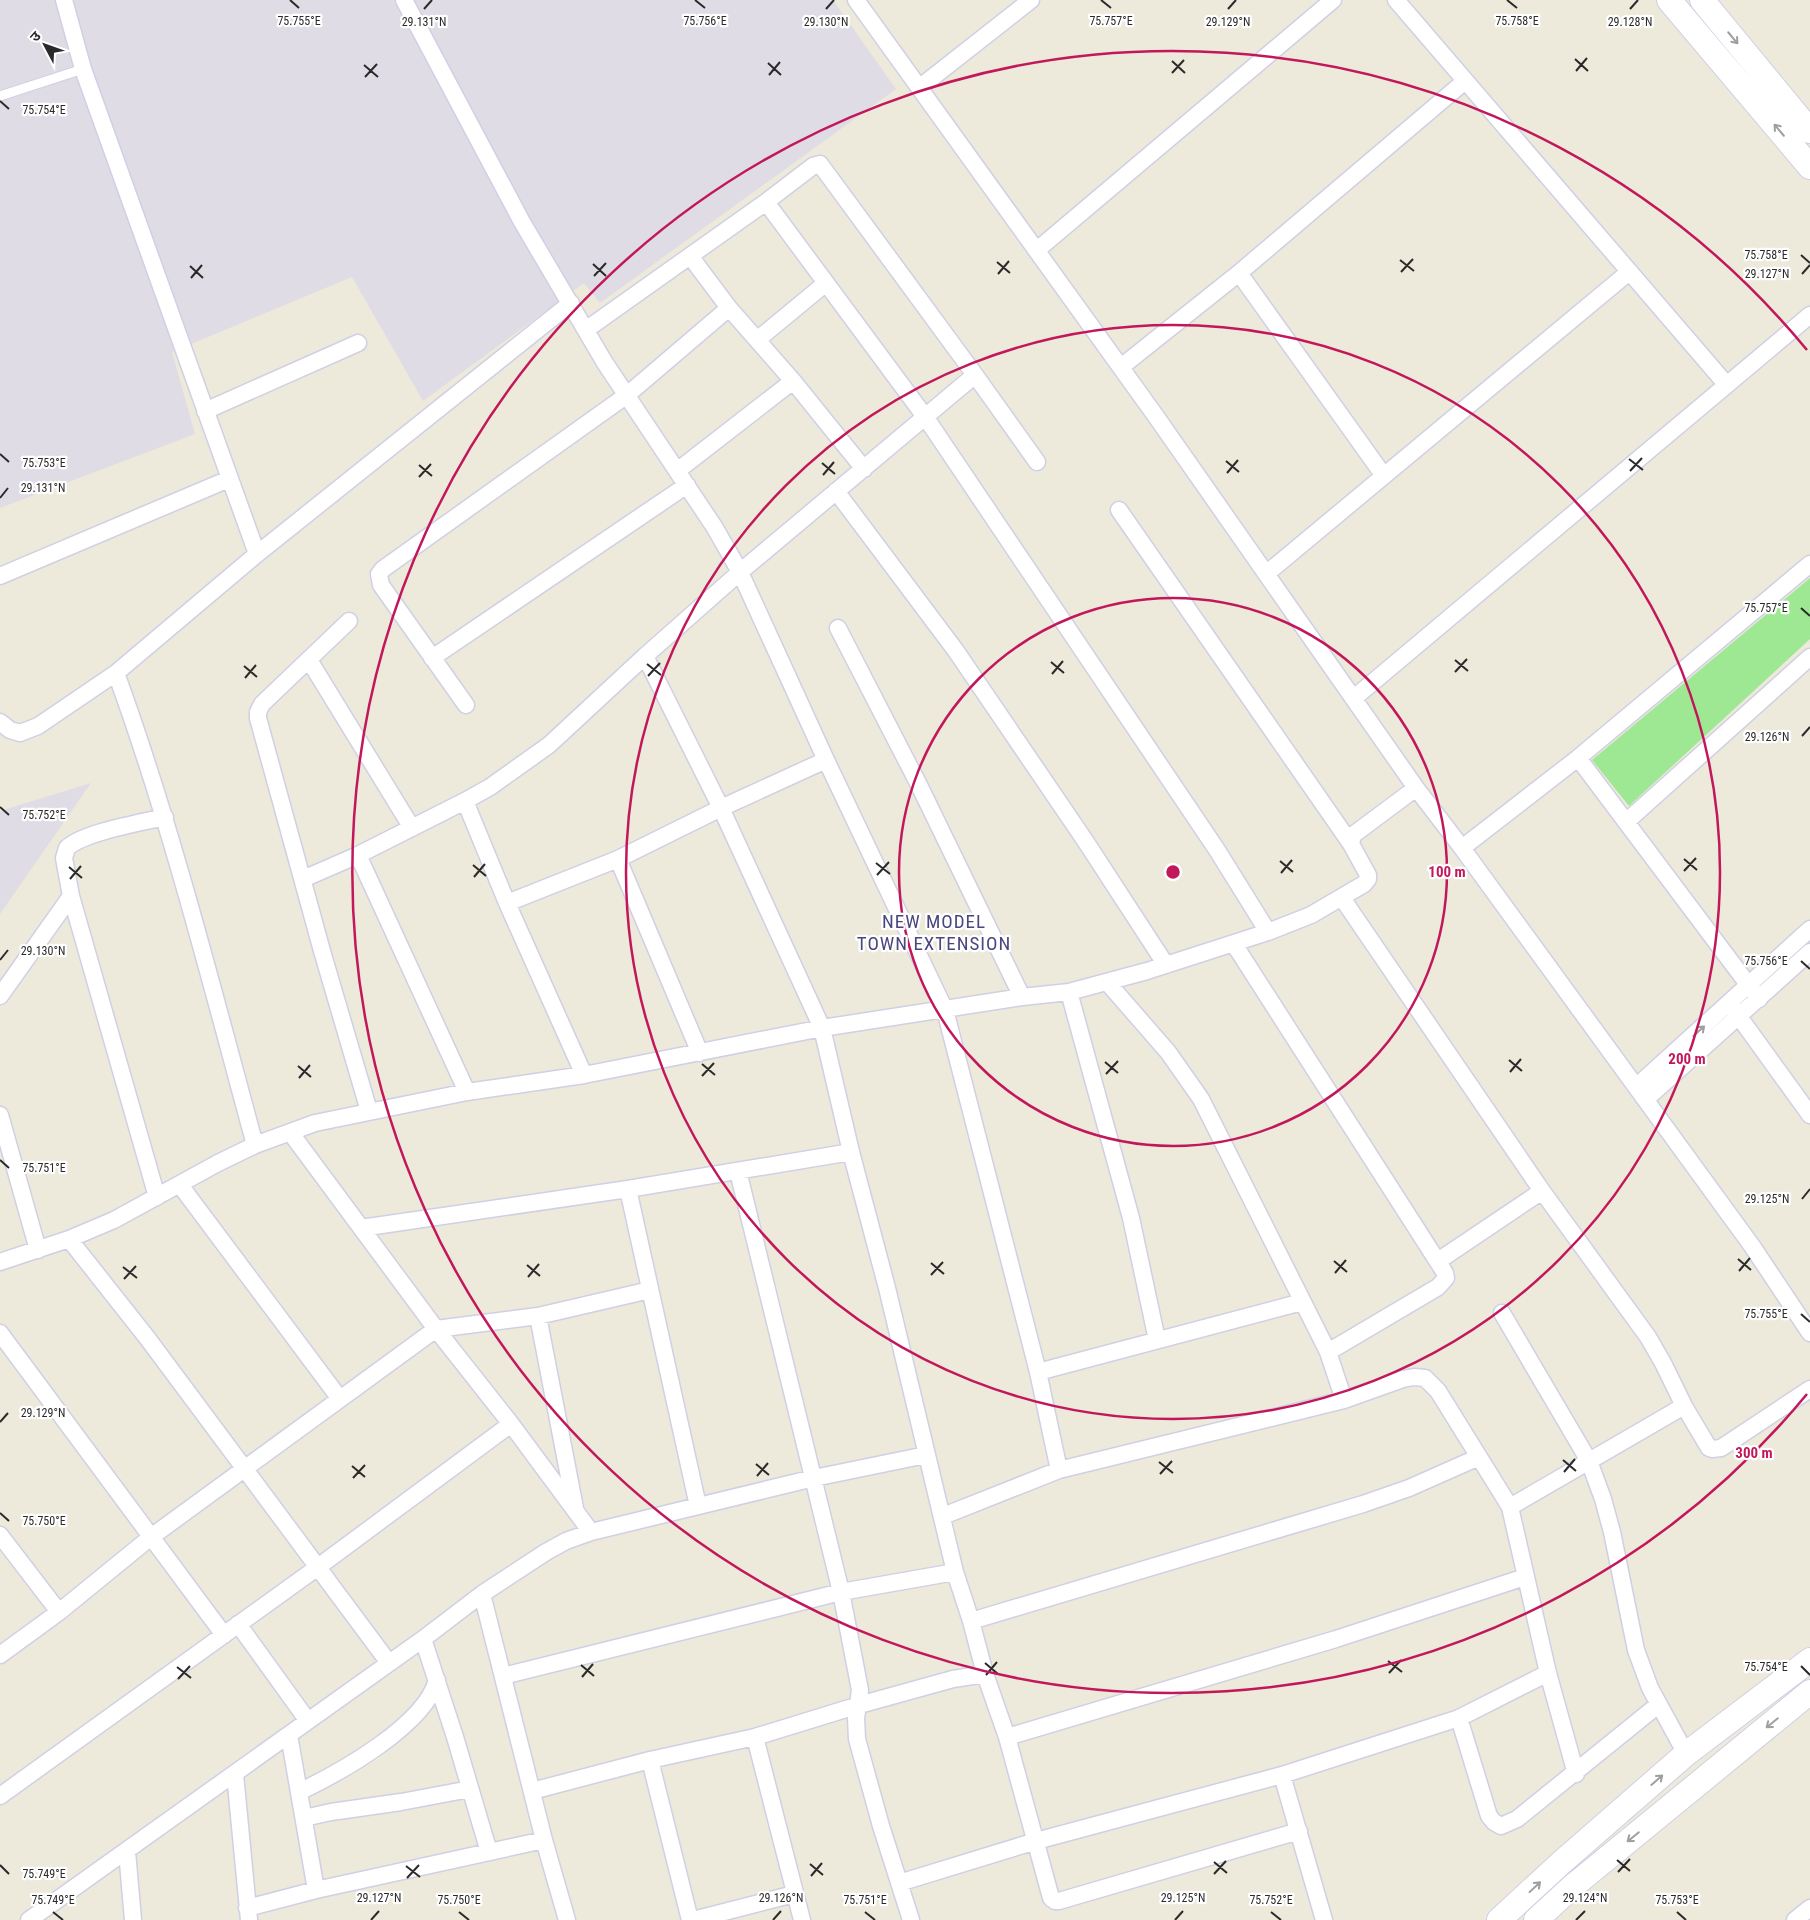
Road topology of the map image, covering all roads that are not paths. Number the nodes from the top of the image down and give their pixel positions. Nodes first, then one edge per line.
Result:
1 (64, 0) edge
2 (404, 0) edge
3 (856, 0) edge
4 (1030, 0) edge
5 (1332, 0) edge
6 (1396, 0) edge
7 (1669, 0) edge
8 (1702, 0) edge
9 (83, 69) junction
10 (1465, 81) junction
11 (919, 88) junction
12 (0, 96) edge
13 (1810, 131) edge
14 (1810, 167) edge
15 (766, 202) junction
16 (1037, 250) junction
17 (690, 256) junction
18 (1629, 272) junction
19 (1239, 273) junction
20 (826, 283) junction
21 (571, 302) junction
22 (728, 308) junction
23 (1810, 315) edge
24 (587, 330) junction
25 (757, 340) junction
26 (358, 343) dead end
27 (1121, 367) junction
28 (975, 375) junction
29 (793, 381) junction
30 (1726, 384) junction
31 (626, 395) junction
32 (205, 411) junction
33 (926, 418) junction
34 (1037, 462) dead end
35 (864, 469) junction
36 (677, 471) junction
37 (1384, 476) junction
38 (229, 479) junction
39 (687, 485) junction
40 (836, 491) junction
41 (1119, 510) dead end
42 (256, 554) junction
43 (1810, 564) edge
44 (740, 572) junction
45 (1266, 574) junction
46 (0, 576) edge
47 (349, 621) dead end
48 (838, 628) dead end
49 (646, 656) junction
50 (432, 658) junction
51 (1810, 658) edge
52 (309, 660) junction
53 (116, 673) junction
54 (1354, 698) junction
55 (466, 706) dead end
56 (0, 722) edge
57 (1578, 758) junction
58 (826, 760) junction
59 (1416, 788) junction
60 (465, 801) junction
61 (721, 808) junction
62 (165, 817) junction
63 (1626, 822) junction
64 (412, 828) junction
65 (1351, 844) junction
66 (1462, 848) junction
67 (358, 856) junction
68 (618, 859) junction
69 (303, 879) junction
70 (71, 896) junction
71 (1342, 898) junction
72 (507, 903) junction
73 (1810, 929) edge
74 (1268, 932) junction
75 (1234, 944) junction
76 (1810, 952) edge
77 (1166, 965) junction
78 (1107, 982) junction
79 (1749, 986) junction
80 (1069, 992) junction
81 (0, 996) edge
82 (1022, 997) junction
83 (1759, 999) junction
84 (946, 1010) junction
85 (1734, 1010) junction
86 (822, 1028) junction
87 (700, 1053) junction
88 (584, 1075) junction
89 (467, 1092) junction
90 (1641, 1093) junction
91 (369, 1111) junction
92 (0, 1115) edge
93 (1810, 1115) edge
94 (290, 1132) junction
95 (255, 1145) junction
96 (851, 1152) junction
97 (738, 1171) junction
98 (180, 1185) junction
99 (628, 1189) junction
100 (1542, 1191) junction
101 (158, 1198) junction
102 (361, 1228) junction
103 (69, 1239) junction
104 (38, 1250) junction
105 (1438, 1260) junction
106 (0, 1262) edge
107 (650, 1290) junction
108 (1302, 1302) junction
109 (1502, 1313) dead end
110 (538, 1316) junction
111 (436, 1329) junction
112 (0, 1333) edge
113 (1810, 1333) edge
114 (1157, 1340) junction
115 (1328, 1352) junction
116 (1038, 1372) junction
117 (1810, 1389) edge
118 (340, 1399) junction
119 (1344, 1400) junction
120 (1684, 1406) junction
121 (511, 1424) junction
122 (926, 1455) junction
123 (1479, 1458) junction
124 (1589, 1461) junction
125 (244, 1468) junction
126 (1059, 1470) junction
127 (814, 1478) junction
128 (698, 1506) junction
129 (1510, 1507) junction
130 (576, 1512) junction
131 (943, 1516) junction
132 (591, 1532) junction
133 (0, 1535) edge
134 (151, 1537) junction
135 (318, 1567) junction
136 (955, 1572) junction
137 (1525, 1577) junction
138 (841, 1592) junction
139 (482, 1594) junction
140 (59, 1612) junction
141 (971, 1621) junction
142 (238, 1624) junction
143 (224, 1635) junction
144 (423, 1639) junction
145 (0, 1655) edge
146 (1810, 1660) edge
147 (389, 1663) junction
148 (1548, 1673) junction
149 (985, 1674) junction
150 (503, 1676) junction
151 (438, 1680) junction
152 (1810, 1692) edge
153 (860, 1705) junction
154 (1658, 1705) junction
155 (1459, 1718) junction
156 (308, 1721) junction
157 (289, 1735) junction
158 (755, 1737) junction
159 (1007, 1737) junction
160 (1686, 1754) junction
161 (650, 1760) junction
162 (234, 1774) junction
163 (1576, 1774) junction
164 (1282, 1775) junction
165 (470, 1789) junction
166 (532, 1791) junction
167 (300, 1792) junction
168 (0, 1796) edge
169 (304, 1818) junction
170 (1299, 1831) junction
171 (544, 1840) junction
172 (1036, 1841) junction
173 (127, 1851) junction
174 (489, 1852) junction
175 (899, 1883) junction
176 (316, 1890) junction
177 (794, 1894) junction
178 (1810, 1908) edge
179 (248, 1914) edge
180 (30, 1920) edge
181 (133, 1920) edge
182 (567, 1920) edge
183 (692, 1920) edge
184 (802, 1920) edge
185 (911, 1920) edge
186 (1324, 1920) edge
187 (1499, 1920) edge
188 (1536, 1920) edge
189 (1795, 1920) edge

1 - 9 street
2 - 21 street
3 - 11 street
4 - 11 street
5 - 16 street
6 - 10 street
14 -> 7 main road
8 -> 13 main road
9 - 12 lane
9 - 32 street
10 - 18 street
10 - 19 street
11 - 16 street
15 - 17 street
15 - 20 street
15 - 28 street
16 - 27 street
17 - 22 street
17 - 24 street
18 - 30 street
18 - 37 street
19 - 27 street
19 - 37 street
20 - 25 street
20 - 33 street
21 - 24 street
21 - 42 street
22 - 25 street
22 - 31 street
23 - 30 street
24 - 31 street
25 - 29 street
26 - 32 street
27 - 45 street
28 - 33 street
28 - 34 street
29 - 35 street
29 - 36 street
30 - 54 street
31 - 36 street
31 - 50 street
32 - 38 street
33 - 35 street
33 - 74 street
35 - 40 street
36 - 39 street
37 - 45 street
38 - 42 street
38 - 46 street
39 - 44 street
39 - 50 street
40 - 44 street
40 - 77 street
41 - 65 street
42 - 53 street
43 - 57 street
44 - 49 street
44 - 58 street
45 - 54 street
47 - 52 street
48 - 82 street
49 - 60 street
49 - 61 street
50 - 55 street
51 - 63 street
52 - 64 street
52 - 69 street
53 - 56 street
53 - 62 street
54 - 59 street
57 - 63 street
57 - 66 street
58 - 61 street
58 - 84 street
59 - 65 street
59 - 66 street
60 - 64 street
60 - 72 street
61 - 68 street
61 - 86 street
62 - 70 street
62 - 95 street
63 - 79 street
64 - 67 street
65 - 71 street
66 - 90 street
67 - 69 street
67 - 89 street
68 - 72 street
68 - 87 street
69 - 91 street
70 - 81 street
70 - 101 street
71 - 74 street
71 - 100 street
72 - 88 street
73 - 79 street
74 - 75 street
75 - 77 street
75 - 105 street
76 - 83 street
77 - 78 street
78 - 80 street
78 - 108 street
79 - 83 street
79 - 85 street
80 - 82 street
80 - 114 street
82 - 84 street
83 - 85 street
84 - 86 street
84 - 116 street
85 - 90 street
85 - 93 street
86 - 87 street
86 - 96 street
87 - 88 street
88 - 89 street
89 - 91 street
90 - 113 street
91 - 94 street
92 - 104 street
94 - 95 street
94 - 102 street
95 - 98 street
96 - 97 street
96 - 122 street
97 - 99 street
97 - 127 street
98 - 101 street
98 - 118 street
99 - 102 street
99 - 107 street
100 - 105 street
100 - 120 street
101 - 103 street
102 - 111 street
103 - 104 street
103 - 125 street
104 - 106 street
105 - 115 street
107 - 110 street
107 - 128 street
108 - 114 street
108 - 115 street
109 - 124 street
110 - 111 street
110 - 130 street
111 - 118 street
111 - 121 street
112 - 134 street
114 - 116 street
115 - 119 street
116 - 126 street
117 - 120 street
118 - 125 street
119 - 123 street
119 - 126 street
120 - 124 street
121 - 130 street
121 - 135 street
122 - 127 street
122 - 131 street
123 - 129 street
123 - 141 street
124 - 129 street
124 - 154 street
125 - 134 street
125 - 135 street
126 - 131 street
127 - 128 street
127 - 138 street
128 - 132 street
129 - 137 street
130 - 132 street
131 - 136 street
132 - 139 street
133 - 140 street
134 - 140 street
134 - 143 street
135 - 142 street
135 - 147 street
136 - 138 street
136 - 141 street
137 - 148 street
137 - 159 street
138 - 150 street
138 - 153 street
139 - 144 street
139 - 150 street
140 - 145 street
141 - 149 street
142 - 143 street
142 - 156 street
143 - 168 street
144 - 147 street
144 - 151 street
146 - 160 main road
147 - 156 street
148 - 155 street
148 - 163 street
149 - 153 street
149 - 159 street
150 - 166 street
151 - 165 street
151 - 167 street
152 -> 188 main road
153 - 158 street
153 - 175 street
154 - 160 street
154 - 163 street
155 - 163 street
155 - 164 street
156 - 157 street
157 - 162 street
157 - 167 street
158 - 161 street
158 - 177 street
159 - 172 street
187 -> 160 main road
161 - 166 street
161 - 183 street
162 - 173 street
162 - 179 street
164 - 170 street
164 - 172 street
165 - 169 street
165 - 174 street
166 - 171 street
167 - 169 street
169 - 176 street
170 - 172 street
170 - 186 street
171 - 174 street
171 - 182 street
172 - 175 street
173 - 180 street
173 - 181 street
174 - 176 street
175 - 185 street
176 - 179 street
177 - 183 street
177 - 184 street
178 - 189 street

